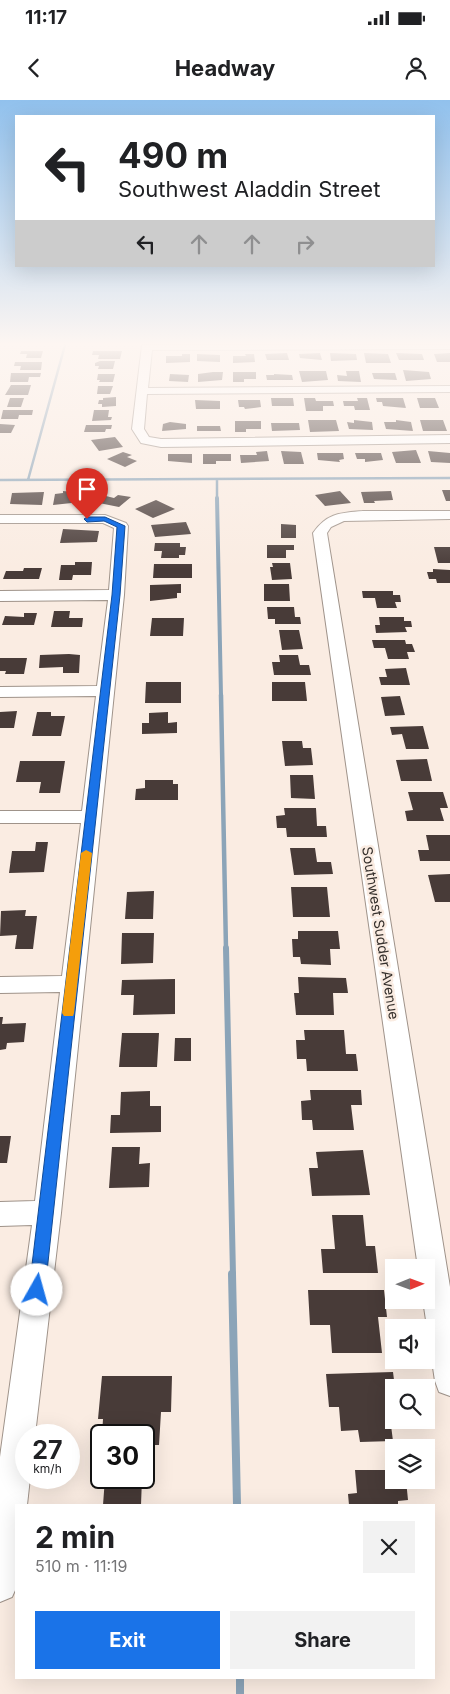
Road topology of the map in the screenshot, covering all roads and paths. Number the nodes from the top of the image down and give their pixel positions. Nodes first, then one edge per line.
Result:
1 (139, 419) edge
2 (450, 439) edge
3 (450, 515) edge
4 (0, 520) edge
5 (116, 595) junction
6 (0, 596) edge
7 (104, 691) junction
8 (0, 692) edge
9 (0, 817) edge
10 (91, 817) junction
11 (71, 984) junction
12 (0, 985) edge
13 (47, 1213) junction
14 (0, 1214) edge
15 (450, 1381) edge
16 (1, 1566) edge

1 - 2 street
3 - 15 street, Southwest Sudder Avenue
4 - 5 street
5 - 6 street
5 - 7 street
7 - 8 street
7 - 10 street
9 - 10 street
10 - 11 street
11 - 12 street
11 - 13 street
13 - 14 street
13 - 16 street

